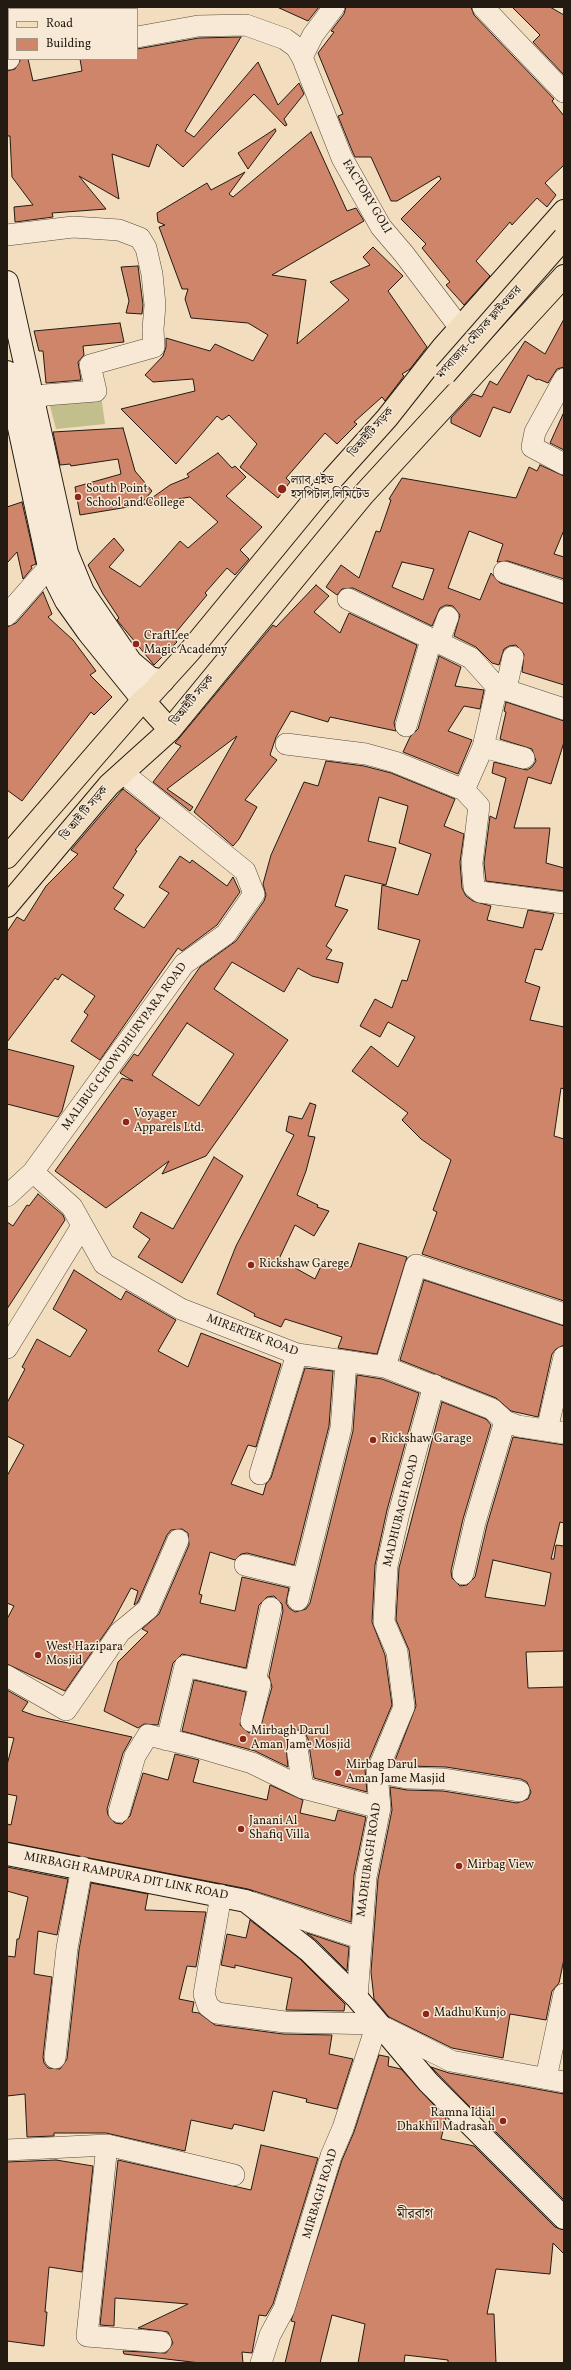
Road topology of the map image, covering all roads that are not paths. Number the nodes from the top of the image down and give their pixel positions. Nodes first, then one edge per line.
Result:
1 (334, 7) edge
2 (483, 7) edge
3 (138, 37) edge
4 (302, 57) junction
5 (564, 92) edge
6 (564, 211) edge
7 (7, 235) edge
8 (564, 238) edge
9 (7, 282) edge
10 (561, 286) edge
11 (460, 328) junction
12 (492, 354) junction
13 (7, 372) edge
14 (564, 378) edge
15 (32, 400) junction
16 (387, 418) junction
17 (564, 464) edge
18 (49, 567) junction
19 (504, 572) dead end
20 (564, 592) edge
21 (348, 599) dead end
22 (7, 615) edge
23 (448, 617) dead end
24 (434, 642) junction
25 (513, 657) dead end
26 (501, 688) junction
27 (152, 692) junction
28 (564, 709) edge
29 (406, 726) dead end
30 (170, 730) junction
31 (286, 744) dead end
32 (483, 747) junction
33 (524, 758) dead end
34 (123, 773) junction
35 (464, 790) junction
36 (7, 857) edge
37 (564, 903) edge
38 (7, 906) edge
39 (33, 1172) junction
40 (11, 1187) edge
41 (82, 1226) junction
42 (564, 1314) edge
43 (7, 1348) edge
44 (297, 1354) junction
45 (564, 1357) edge
46 (346, 1362) junction
47 (385, 1367) junction
48 (434, 1385) junction
49 (505, 1421) junction
50 (556, 1432) edge
51 (260, 1474) dead end
52 (178, 1540) dead end
53 (245, 1565) dead end
54 (462, 1574) dead end
55 (303, 1579) junction
56 (298, 1600) dead end
57 (271, 1608) dead end
58 (7, 1676) edge
59 (255, 1682) junction
60 (251, 1721) dead end
61 (167, 1740) junction
62 (296, 1740) dead end
63 (377, 1772) junction
64 (304, 1788) junction
65 (519, 1791) dead end
66 (380, 1808) junction
67 (119, 1812) dead end
68 (7, 1854) edge
69 (82, 1867) junction
70 (221, 1895) junction
71 (246, 1901) junction
72 (360, 1938) junction
73 (564, 1994) edge
74 (357, 1998) junction
75 (377, 2024) junction
76 (55, 2058) dead end
77 (555, 2080) edge
78 (107, 2145) junction
79 (7, 2150) edge
80 (234, 2175) dead end
81 (564, 2218) edge
82 (161, 2342) dead end
83 (261, 2363) edge

1 - 4 street
2 - 5 street
3 - 4 street, FACTORY GOLI
4 - 11 street, FACTORY GOLI
6 - 11 main road, ডিআইটি সড়ক
7 - 15 street
8 - 16 main road, মগবাজার-মৌচাক ফ্লাইওভার, bridge
9 - 15 street
10 - 12 main road, ডিআইটি সড়ক
11 - 12 street, FACTORY GOLI
11 - 16 main road, ডিআইটি সড়ক
12 - 30 main road, ডিআইটি সড়ক
13 - 18 street
14 - 17 street
15 - 27 street
16 - 27 main road, ডিআইটি সড়ক
18 - 22 street
18 - 27 street
19 - 20 street
21 - 24 street
23 - 24 street
24 - 26 street
24 - 29 street
25 - 26 street
26 - 28 street
26 - 32 street
27 - 30 main road
27 - 36 main road
30 - 34 main road, ডি আই টি সড়ক
31 - 35 street
32 - 33 street
32 - 35 street
34 - 38 main road, ডি আই টি সড়ক
34 - 39 street, MALIBUG CHOWDHURYPARA ROAD
35 - 37 street
39 - 40 street, MALIBUG CHOWDHURYPARA ROAD
39 - 41 street, MIRERTEK ROAD
41 - 43 street
41 - 44 street, MIRERTEK ROAD
42 - 47 street
44 - 46 street, MIRERTEK ROAD
44 - 51 street
45 - 50 street
46 - 47 street, MIRERTEK ROAD
46 - 55 street
47 - 48 street, MIRERTEK ROAD
48 - 49 street, MIRERTEK ROAD
48 - 63 street, MADHUBAGH ROAD
49 - 50 street, MIRERTEK ROAD
49 - 54 street
52 - 58 street
53 - 55 street
55 - 56 street
57 - 59 street
59 - 60 street
59 - 61 street
61 - 64 street
61 - 67 street
62 - 64 street
63 - 65 street
63 - 66 street, MADHUBAGH ROAD
64 - 66 street
66 - 72 street, MADHUBAGH ROAD
68 - 69 street, MIRBAGH RAMPURA DIT LINK ROAD
69 - 70 street, MIRBAGH RAMPURA DIT LINK ROAD
69 - 76 street
70 - 71 street, MIRBAGH RAMPURA DIT LINK ROAD
70 - 75 street
71 - 72 street, MIRBAGH RAMPURA DIT LINK ROAD
71 - 74 street, MIRBAGH RAMPURA DIT LINK ROAD
72 - 74 street, MADHUBAGH ROAD
73 - 77 street
74 - 75 street
75 - 77 street
75 - 81 street
75 - 83 street, MIRBAGH ROAD
78 - 79 street
78 - 80 street
78 - 82 street

